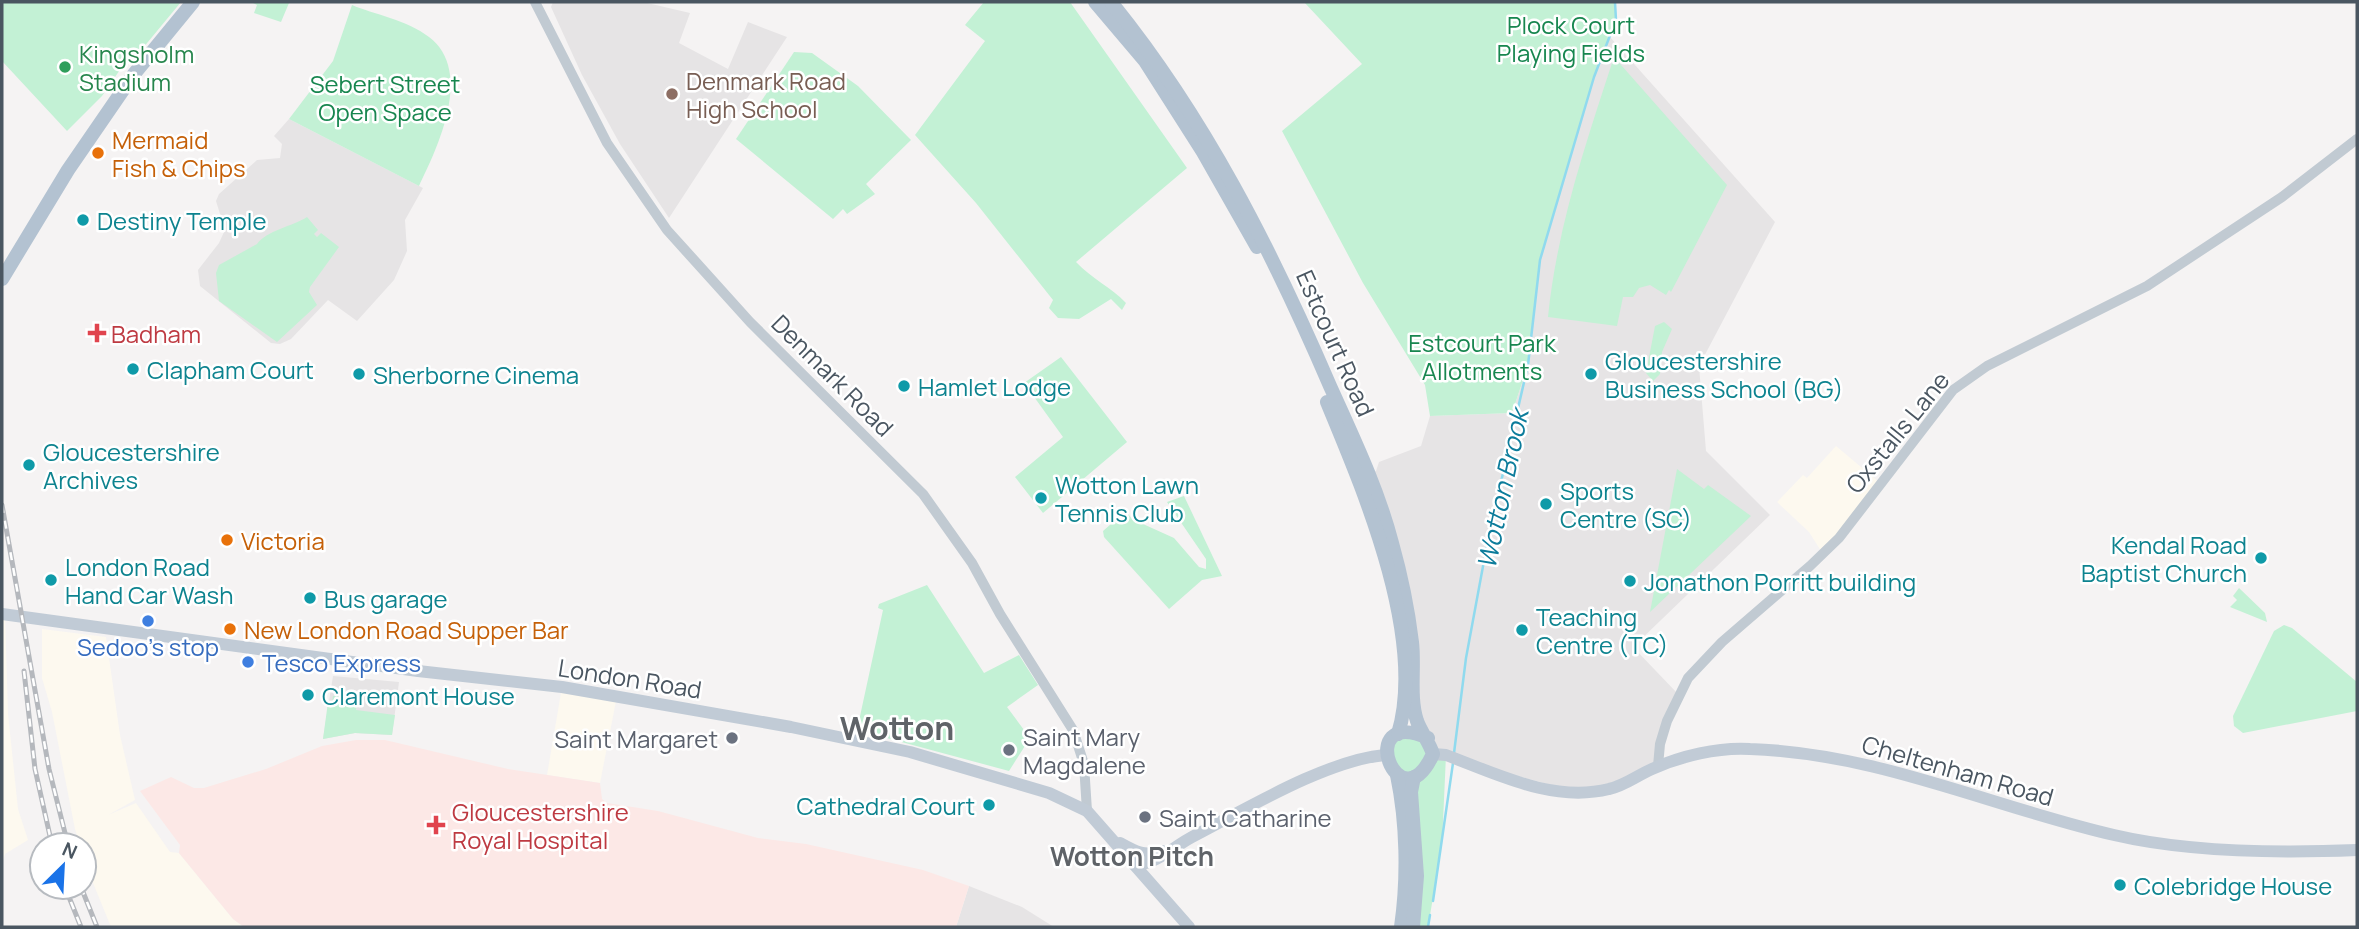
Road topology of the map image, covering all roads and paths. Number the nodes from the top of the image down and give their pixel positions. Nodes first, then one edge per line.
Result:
1 (193, 2) edge
2 (535, 2) edge
3 (1096, 2) edge
4 (1111, 2) edge
5 (2357, 139) edge
6 (2, 279) edge
7 (2, 614) edge
8 (1398, 734) junction
9 (1428, 738) junction
10 (1385, 755) junction
11 (1446, 756) junction
12 (1658, 766) junction
13 (1397, 775) junction
14 (1415, 777) junction
15 (1087, 785) junction
16 (1074, 803) junction
17 (1087, 811) junction
18 (1114, 840) junction
19 (1180, 844) junction
20 (2357, 850) edge
21 (1135, 865) junction
22 (1189, 927) edge
23 (1401, 927) edge
24 (1413, 927) edge

1 - 6 main road
2 - 15 street, Denmark Road
3 - 8 main road, Estcourt Road
4 - 9 main road, Estcourt Road
5 - 12 street, Oxstalls Lane
7 - 16 main road, London Road
8 - 9 main road
8 - 10 main road
9 - 11 main road
10 - 13 main road
10 - 19 main road
11 - 12 main road, Cheltenham Road
11 - 14 main road
12 - 20 main road, Cheltenham Road
13 - 14 main road
13 - 23 main road
14 - 24 main road
15 - 16 street
15 - 17 street, Denmark Road
16 - 17 main road, London Road
17 - 18 main road, London Road
18 - 19 main road
18 - 21 main road, London Road
19 - 21 main road
21 - 22 main road, London Road

